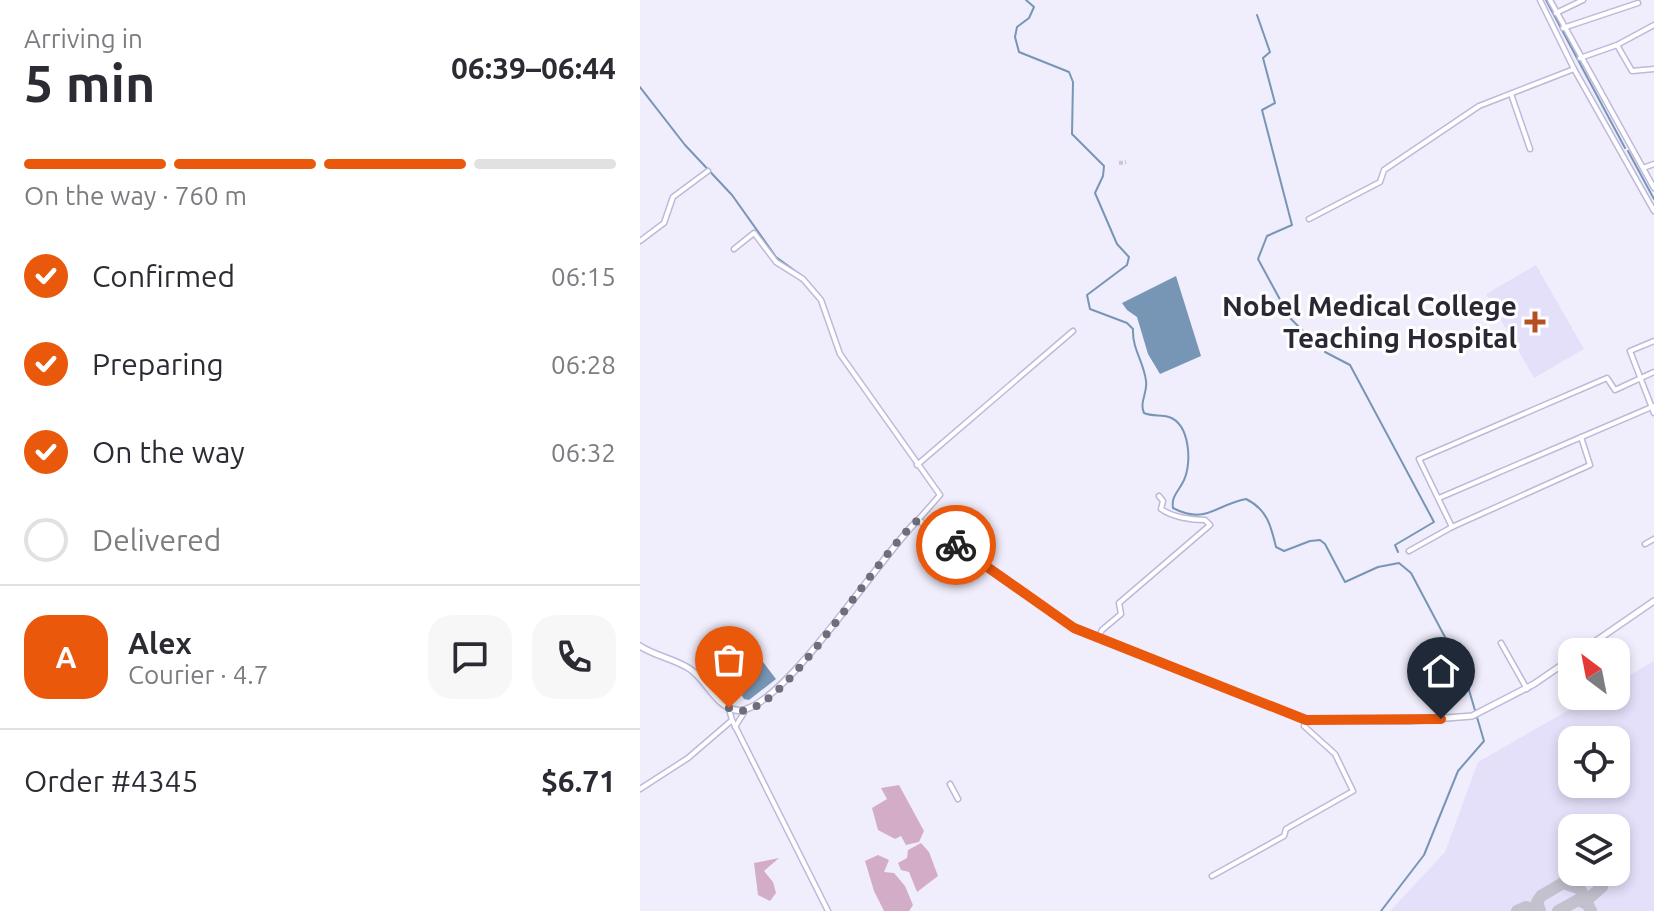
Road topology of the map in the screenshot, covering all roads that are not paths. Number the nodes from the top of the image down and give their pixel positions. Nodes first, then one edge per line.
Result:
1 (1540, 0) edge
2 (1550, 0) edge
3 (1583, 0) edge
4 (1638, 3) dead end
5 (1556, 13) junction
6 (1654, 25) edge
7 (1563, 28) junction
8 (1617, 45) junction
9 (1580, 58) junction
10 (1574, 69) junction
11 (1654, 69) edge
12 (1511, 94) junction
13 (1631, 147) junction
14 (1530, 149) dead end
15 (1622, 153) junction
16 (1654, 164) edge
17 (1643, 168) junction
18 (708, 171) dead end
19 (1654, 188) edge
20 (1654, 211) edge
21 (1309, 219) dead end
22 (640, 241) edge
23 (734, 249) dead end
24 (1073, 331) dead end
25 (1654, 341) edge
26 (1654, 372) edge
27 (1640, 378) junction
28 (1653, 409) edge
29 (1581, 437) junction
30 (917, 466) junction
31 (1159, 496) dead end
32 (1439, 498) junction
33 (918, 520) junction
34 (1452, 527) junction
35 (1654, 539) edge
36 (1645, 544) dead end
37 (1409, 551) dead end
38 (1654, 601) edge
39 (1098, 638) junction
40 (1600, 638) edge
41 (1501, 643) dead end
42 (640, 646) edge
43 (1558, 668) edge
44 (1527, 689) junction
45 (729, 708) junction
46 (745, 711) junction
47 (732, 720) junction
48 (1306, 720) junction
49 (735, 727) junction
50 (950, 784) dead end
51 (640, 789) edge
52 (958, 799) dead end
53 (1212, 876) dead end
54 (826, 909) edge
55 (817, 911) edge

1 - 10 street
2 - 5 street
3 - 5 street
4 - 7 street
5 - 7 street
6 - 8 street
7 - 9 street
8 - 9 street
8 - 11 street
9 - 13 street
10 - 12 street
10 - 15 street
12 - 14 street
12 - 21 street
13 - 15 street
13 - 17 street
15 - 20 street
16 - 17 street
17 - 19 street
18 - 22 street
23 - 30 street
24 - 30 street
25 - 27 street
26 - 27 street
27 - 28 street
27 - 32 street
28 - 29 street
29 - 32 street
29 - 34 street
30 - 33 street
31 - 39 street
32 - 34 street
33 - 39 street
33 - 46 street
34 - 37 street
35 - 36 street
38 - 40 street
39 - 48 street
41 - 44 street
42 - 45 street
43 - 44 street
44 - 48 street
45 - 46 street
45 - 47 street
46 - 49 street
47 - 49 street
47 - 51 street
48 - 53 street
49 - 54 street
50 - 52 street
54 - 55 street

